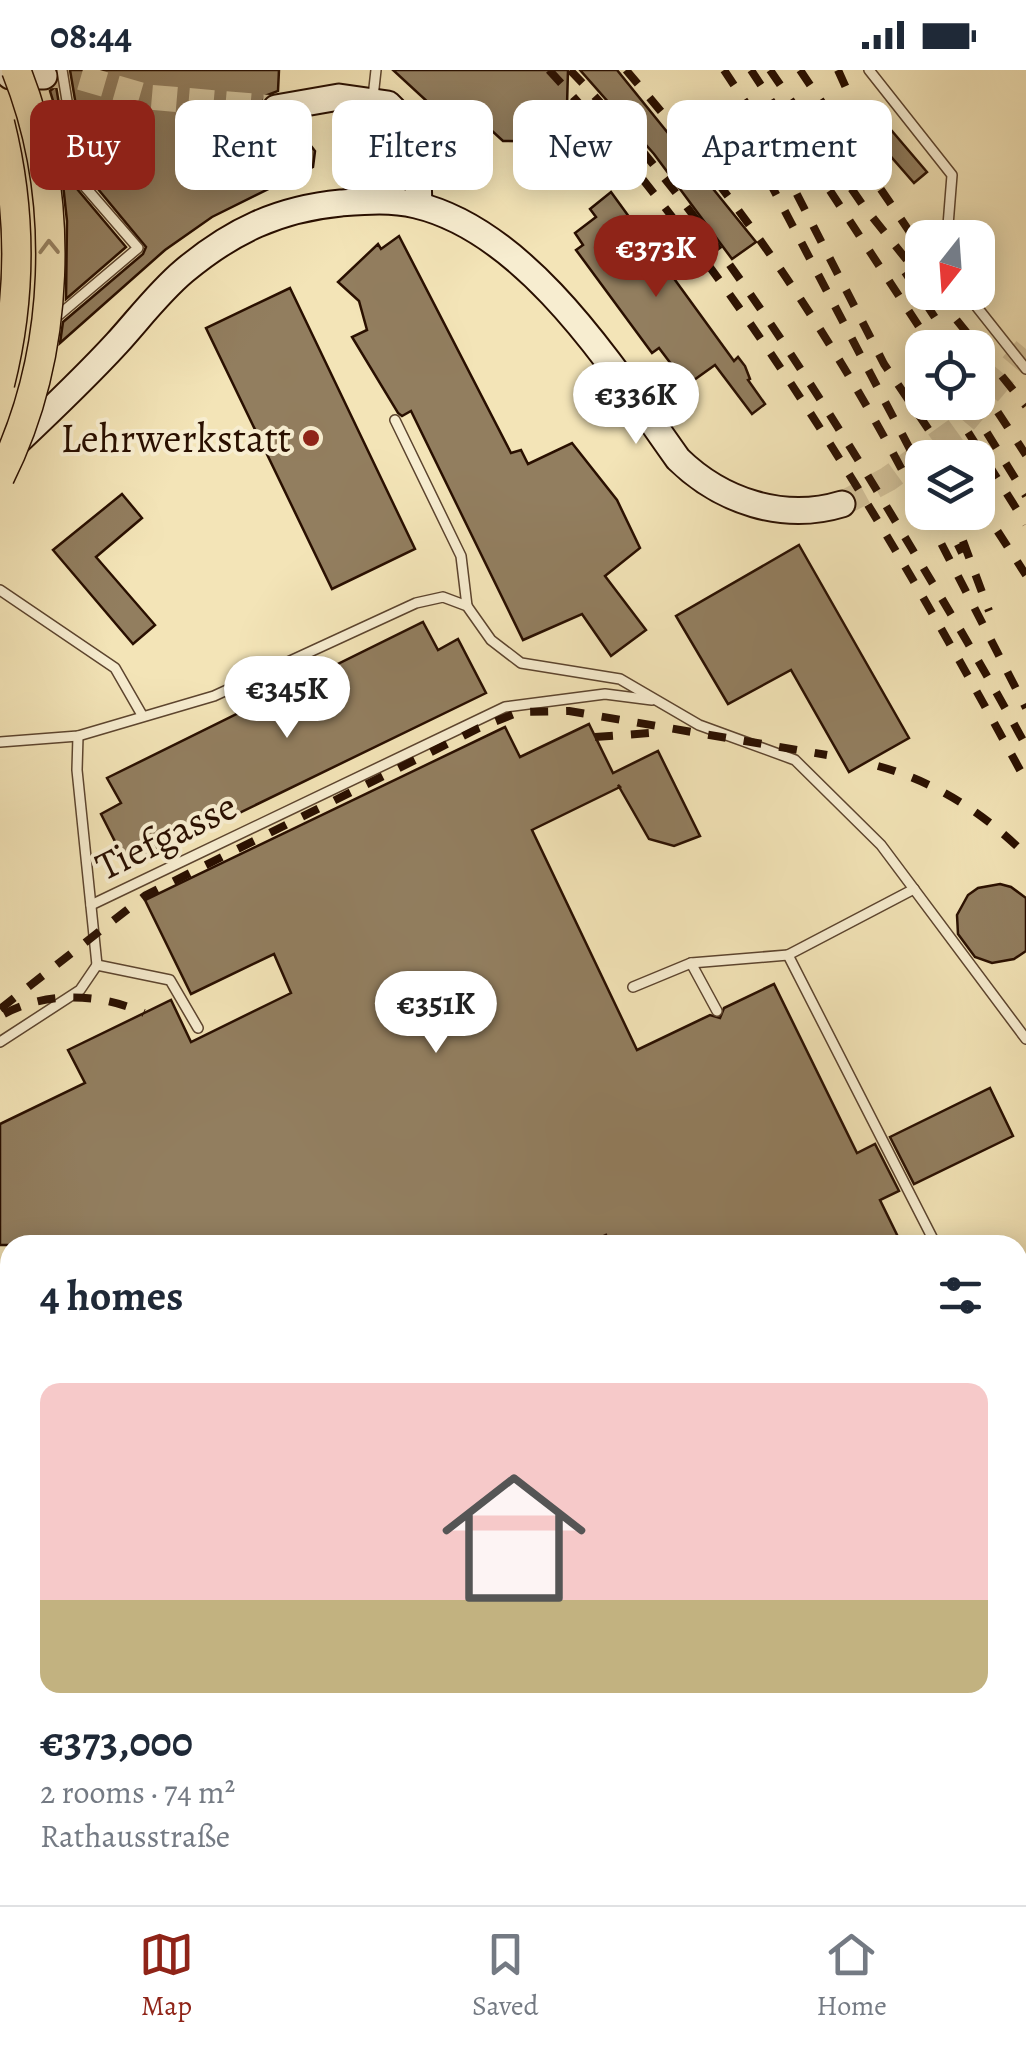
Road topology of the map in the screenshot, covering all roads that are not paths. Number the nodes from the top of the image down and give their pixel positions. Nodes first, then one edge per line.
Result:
1 (376, 70) edge
2 (869, 70) edge
3 (53, 73) edge
4 (11, 74) edge
5 (372, 100) joint
6 (312, 101) edge
7 (0, 123) edge
8 (418, 190) edge
9 (419, 206) junction
10 (948, 220) edge
11 (979, 310) edge
12 (28, 342) dead end
13 (14, 354) dead end
14 (0, 366) edge
15 (1026, 369) edge
16 (0, 384) edge
17 (395, 420) dead end
18 (0, 459) edge
19 (0, 477) edge
20 (842, 504) tunnel mouth
21 (0, 590) edge
22 (467, 606) junction
23 (659, 701) junction
24 (142, 715) junction
25 (78, 736) junction
26 (0, 742) edge
27 (914, 890) junction
28 (91, 905) junction
29 (788, 954) junction
30 (691, 964) junction
31 (98, 966) junction
32 (633, 988) dead end
33 (716, 1011) dead end
34 (198, 1028) dead end
35 (1026, 1039) edge
36 (0, 1042) edge
37 (931, 1235) edge

1 - 5 lane
2 - 10 lane
3 - 4 main road
3 - 12 lane
19 -> 4 main road, bridge
5 - 6 main road
7 - 16 main road, bridge
8 - 9 main road
9 - 18 main road
9 - 20 main road
11 - 15 lane
13 - 14 lane
17 - 22 lane
21 - 24 lane
22 - 23 lane
22 - 24 lane
23 - 27 lane
23 - 28 lane, Tiefgasse
24 - 25 lane
25 - 26 lane
25 - 28 lane
27 - 29 lane
27 - 35 lane
28 - 31 lane
29 - 30 lane
29 - 37 lane
30 - 32 lane
30 - 33 lane
31 - 34 lane
31 - 36 lane

